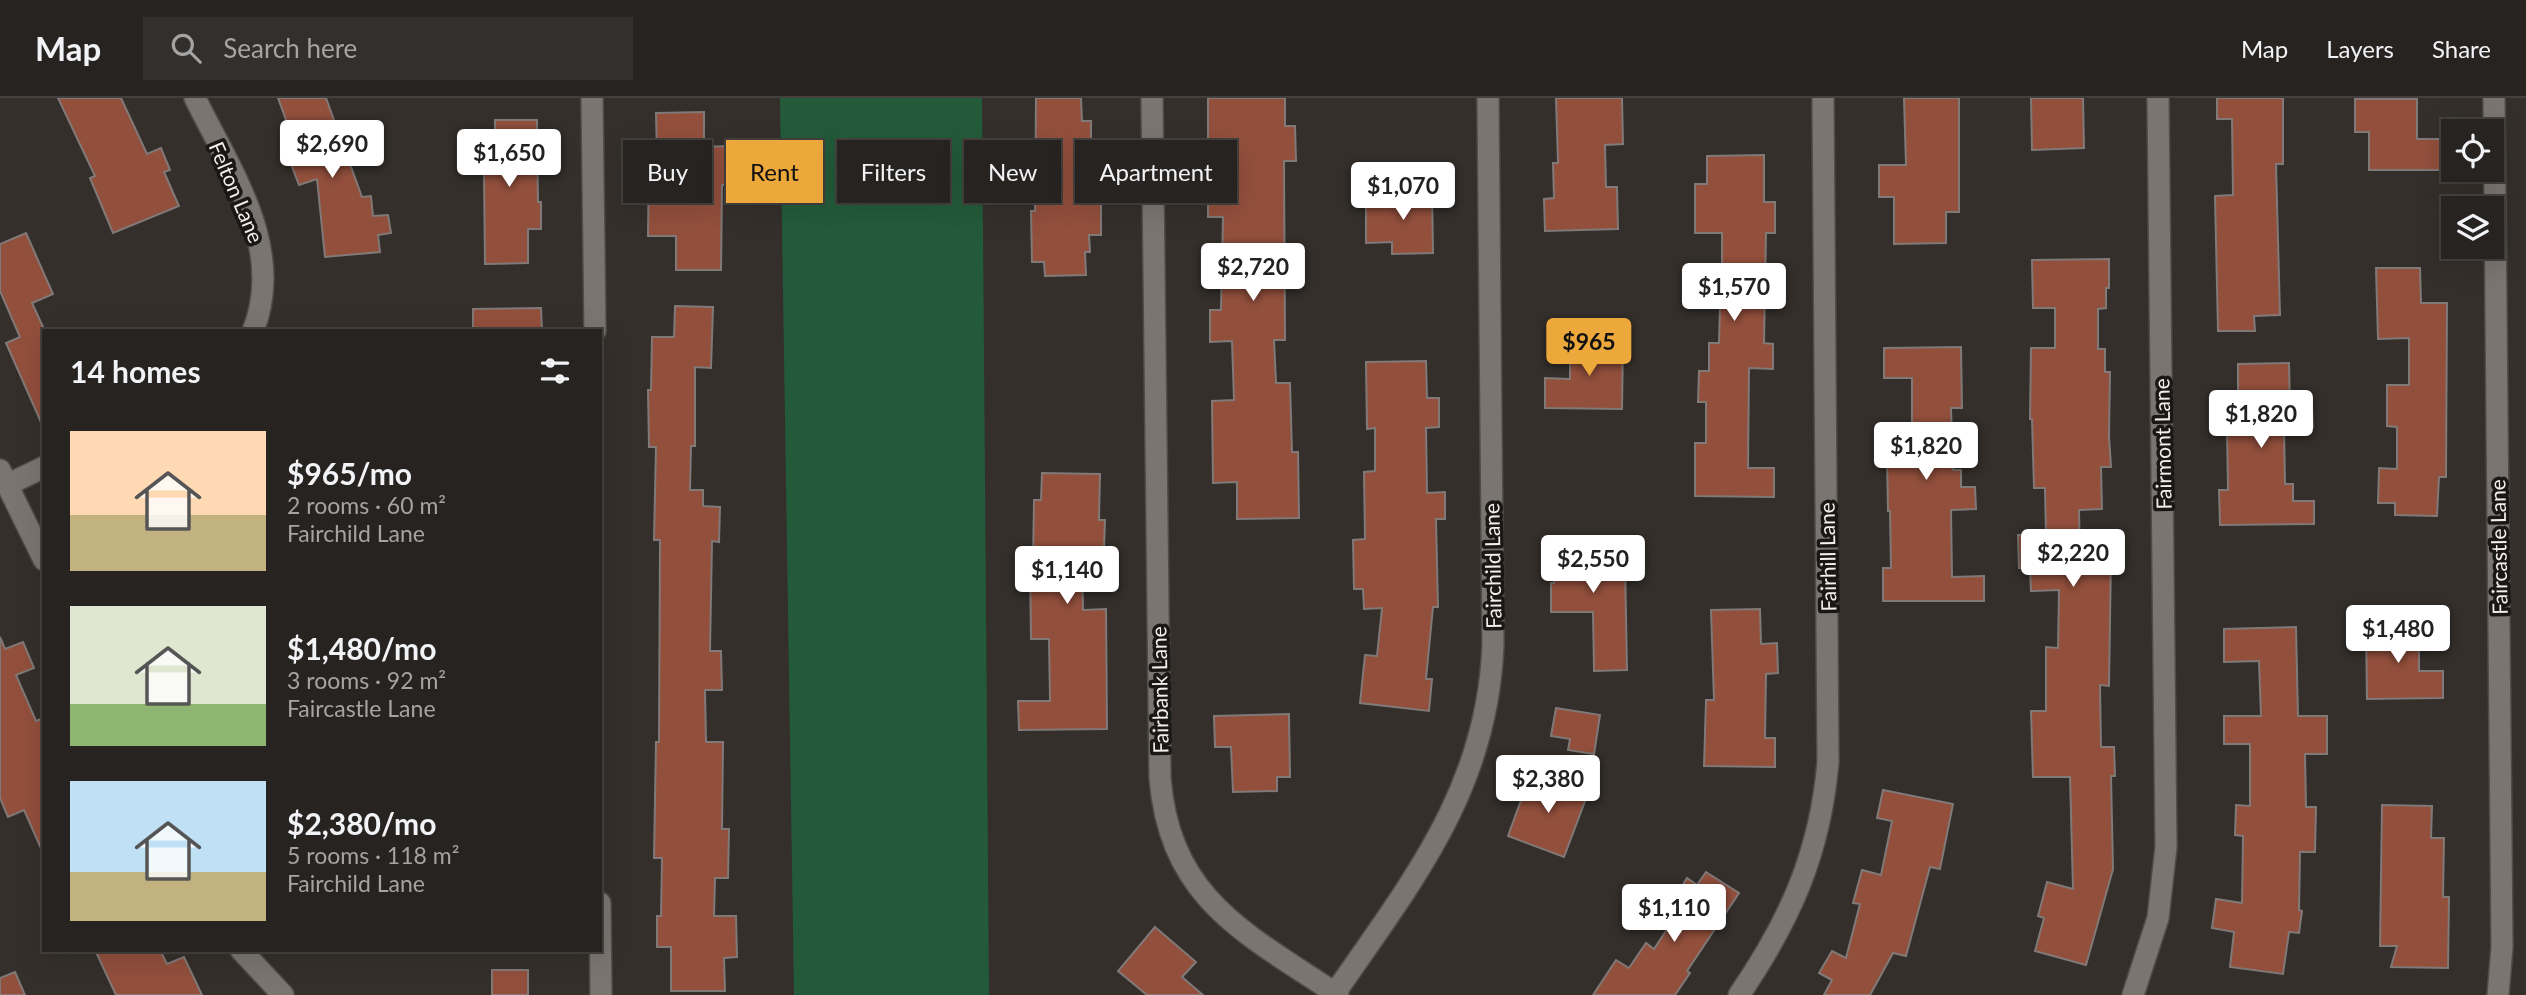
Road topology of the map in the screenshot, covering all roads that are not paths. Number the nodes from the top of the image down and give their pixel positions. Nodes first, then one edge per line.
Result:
1 (195, 98) edge
2 (592, 98) edge
3 (1152, 98) edge
4 (1488, 98) edge
5 (1823, 98) edge
6 (2158, 98) edge
7 (2494, 98) edge
8 (254, 329) edge
9 (594, 329) edge
10 (42, 468) edge
11 (4, 477) edge
12 (42, 556) edge
13 (244, 952) edge
14 (601, 952) edge
15 (1336, 994) edge
16 (283, 995) edge
17 (601, 995) edge
18 (1739, 995) edge
19 (2133, 995) edge
20 (2498, 995) edge

1 - 8 street, Felton Lane
2 - 9 street
3 - 15 street, Fairbank Lane
4 - 15 street, Fairchild Lane
5 - 18 street, Fairhill Lane
6 - 19 street, Fairmont Lane
7 - 20 street, Faircastle Lane
10 - 11 street
11 - 12 street
13 - 16 street
14 - 17 street

